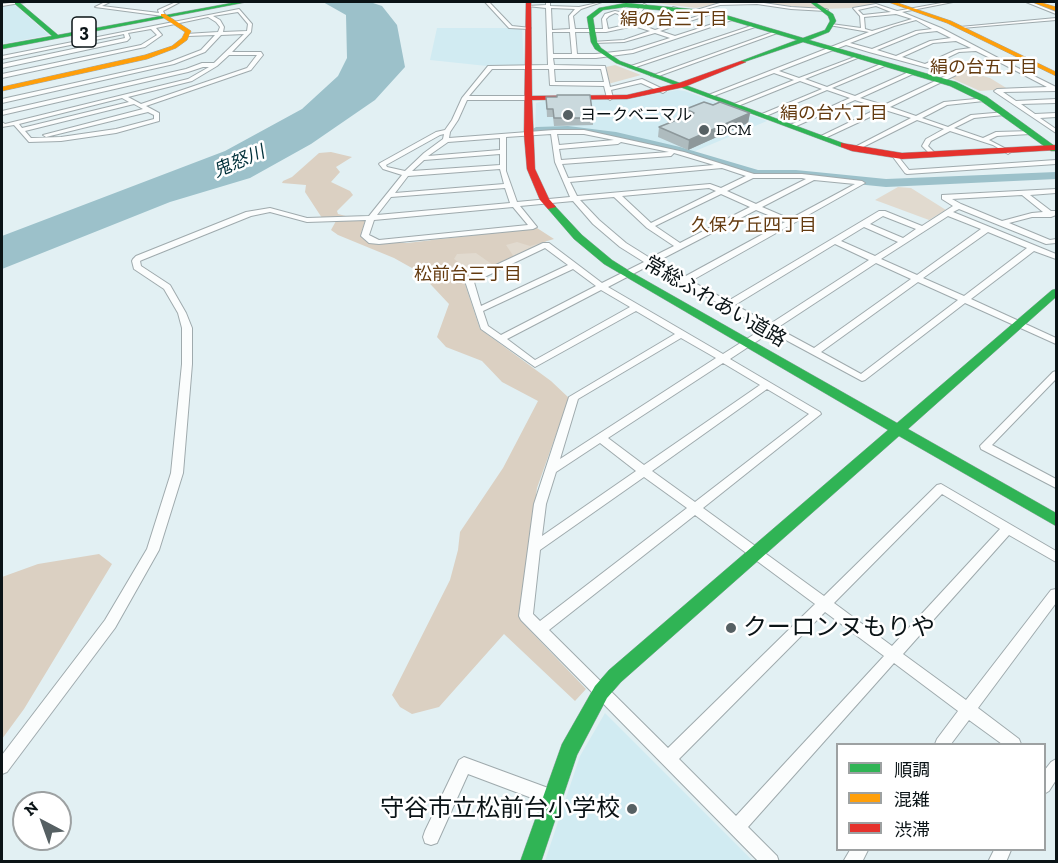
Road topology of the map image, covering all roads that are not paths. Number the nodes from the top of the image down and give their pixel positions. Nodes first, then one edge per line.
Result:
1 (21, 2) edge
2 (108, 2) edge
3 (178, 2) edge
4 (234, 2) edge
5 (244, 2) edge
6 (487, 2) edge
7 (595, 2) edge
8 (812, 2) edge
9 (951, 2) edge
10 (1028, 2) edge
11 (1035, 2) edge
12 (528, 4) edge
13 (547, 4) edge
14 (2, 5) edge
15 (644, 5) junction
16 (894, 7) edge
17 (579, 8) junction
18 (675, 8) junction
19 (826, 10) junction
20 (915, 10) edge
21 (695, 11) junction
22 (1056, 11) edge
23 (712, 13) junction
24 (627, 15) junction
25 (209, 16) junction
26 (862, 16) junction
27 (168, 18) junction
28 (733, 19) junction
29 (1056, 19) edge
30 (634, 24) junction
31 (831, 25) junction
32 (756, 26) junction
33 (152, 27) junction
34 (529, 28) junction
35 (863, 29) junction
36 (940, 29) junction
37 (550, 30) junction
38 (571, 31) junction
39 (655, 31) junction
40 (125, 32) junction
41 (249, 32) junction
42 (778, 32) junction
43 (874, 32) junction
44 (220, 33) junction
45 (960, 33) junction
46 (598, 34) junction
47 (188, 35) junction
48 (60, 38) junction
49 (676, 38) junction
50 (805, 40) junction
51 (697, 45) junction
52 (2, 46) edge
53 (839, 46) junction
54 (979, 49) junction
55 (74, 51) junction
56 (719, 52) junction
57 (227, 53) junction
58 (865, 53) junction
59 (604, 55) junction
60 (551, 56) junction
61 (575, 56) junction
62 (2, 57) edge
63 (1023, 58) junction
64 (1000, 60) junction
65 (891, 61) junction
66 (88, 64) junction
67 (215, 65) junction
68 (2, 66) edge
69 (529, 67) junction
70 (550, 67) junction
71 (575, 67) junction
72 (631, 67) junction
73 (919, 69) junction
74 (774, 71) junction
75 (2, 76) edge
76 (654, 76) junction
77 (198, 77) junction
78 (948, 77) junction
79 (105, 78) junction
80 (800, 79) junction
81 (217, 80) junction
82 (578, 84) junction
83 (1056, 84) edge
84 (681, 85) junction
85 (116, 87) junction
86 (828, 88) junction
87 (2, 89) edge
88 (607, 90) junction
89 (709, 96) junction
90 (126, 97) junction
91 (856, 97) junction
92 (465, 98) junction
93 (529, 98) junction
94 (984, 99) junction
95 (2, 101) edge
96 (1056, 101) edge
97 (132, 103) junction
98 (1015, 103) junction
99 (736, 105) junction
100 (140, 106) junction
101 (886, 107) junction
102 (148, 110) junction
103 (2, 113) edge
104 (1004, 113) junction
105 (1056, 115) edge
106 (764, 116) junction
107 (1035, 116) junction
108 (917, 118) junction
109 (15, 123) junction
110 (2, 124) edge
111 (792, 126) junction
112 (950, 129) junction
113 (21, 130) junction
114 (1056, 131) edge
115 (447, 132) junction
116 (554, 132) junction
117 (1030, 132) junction
118 (528, 134) junction
119 (502, 136) junction
120 (823, 137) junction
121 (28, 139) junction
122 (446, 140) junction
123 (984, 140) junction
124 (630, 141) junction
125 (555, 147) junction
126 (855, 148) junction
127 (502, 152) junction
128 (1008, 152) junction
129 (1056, 152) edge
130 (682, 153) junction
131 (934, 155) junction
132 (895, 156) junction
133 (421, 158) junction
134 (558, 162) junction
135 (722, 166) junction
136 (502, 167) junction
137 (405, 174) junction
138 (753, 176) junction
139 (813, 177) junction
140 (565, 180) junction
141 (509, 186) junction
142 (721, 191) junction
143 (1056, 191) edge
144 (1023, 192) junction
145 (391, 195) junction
146 (615, 195) junction
147 (574, 198) junction
148 (545, 200) junction
149 (514, 203) junction
150 (958, 206) junction
151 (756, 207) junction
152 (948, 213) junction
153 (1053, 214) edge
154 (371, 218) junction
155 (1056, 220) edge
156 (790, 222) junction
157 (864, 224) junction
158 (1002, 224) junction
159 (650, 226) junction
160 (988, 228) junction
161 (922, 229) junction
162 (903, 241) junction
163 (1056, 241) edge
164 (834, 242) junction
165 (680, 246) junction
166 (1034, 247) junction
167 (1056, 257) edge
168 (874, 259) junction
169 (650, 262) junction
170 (573, 266) junction
171 (627, 274) junction
172 (917, 279) junction
173 (684, 281) junction
174 (602, 287) junction
175 (1056, 292) edge
176 (964, 299) junction
177 (728, 305) junction
178 (636, 307) junction
179 (478, 310) junction
180 (1019, 324) junction
181 (769, 327) junction
182 (681, 334) junction
183 (500, 339) junction
184 (1056, 341) edge
185 (746, 343) junction
186 (814, 352) junction
187 (722, 358) junction
188 (1056, 374) edge
189 (767, 385) junction
190 (898, 429) junction
191 (600, 438) junction
192 (1056, 469) edge
193 (551, 470) junction
194 (644, 471) junction
195 (1052, 482) edge
196 (694, 508) junction
197 (1056, 520) edge
198 (1008, 528) junction
199 (534, 548) junction
200 (756, 553) junction
201 (1056, 557) edge
202 (1056, 594) edge
203 (824, 604) junction
204 (539, 630) junction
205 (892, 654) junction
206 (601, 692) junction
207 (968, 711) junction
208 (943, 743) edge
209 (1013, 743) edge
210 (669, 758) junction
211 (2, 767) edge
212 (553, 798) junction
213 (737, 827) junction
214 (431, 837) dead end
215 (530, 861) edge
216 (771, 861) edge

1 - 14 street
1 - 48 main road
2 - 27 street
3 - 27 street
4 - 27 main road, 3
5 - 27 main road, 3
6 - 34 street
7 - 17 street
8 - 19 main road
9 - 20 street
10 - 22 street
11 - 22 main road
12 - 13 street
12 - 34 main road, 常総ふれあい道路
13 - 17 street
13 - 37 street
15 - 18 main road
15 - 24 street
15 - 46 main road
16 - 20 main road
16 - 26 street
16 - 26 street
17 - 38 street
18 - 21 main road
18 - 30 street
19 - 21 street
19 - 31 main road
20 - 36 street
20 - 43 street
20 - 45 main road
21 - 23 main road
23 - 28 main road
23 - 39 street
24 - 30 street
24 - 46 street
25 - 27 street
25 - 41 street
25 - 44 street
26 - 35 street
27 - 33 street
27 - 47 main road
27 - 48 main road, 3
28 - 32 main road
28 - 49 street
29 - 45 street
30 - 39 street
30 - 46 street
31 - 35 street
31 - 50 main road
32 - 42 main road
32 - 51 street
33 - 40 street
33 - 66 street
34 - 69 main road, 常総ふれあい道路
35 - 43 street
36 - 45 street
36 - 58 street
37 - 38 street
37 - 60 street
38 - 46 street
38 - 61 street
39 - 46 street
39 - 49 street
40 - 48 street
40 - 55 street
41 - 44 street
41 - 57 street
42 - 50 main road
42 - 56 street
43 - 53 street
44 - 47 street
44 - 79 street
45 - 54 street
45 - 63 main road
45 - 65 street
46 - 59 main road
47 - 66 main road
48 - 52 main road, 3
48 - 55 street
48 - 62 street
49 - 51 street
49 - 59 street
50 - 53 main road
50 - 84 main road
51 - 56 street
51 - 72 street
53 - 58 main road
53 - 74 street
54 - 64 street
54 - 73 street
55 - 66 street
55 - 68 street
56 - 76 street
57 - 67 street
57 - 81 street
58 - 65 main road
58 - 80 street
59 - 61 street
59 - 72 main road
60 - 61 street
60 - 70 street
63 - 64 street
63 - 83 main road
64 - 78 street
64 - 83 street
65 - 73 main road
65 - 86 street
66 - 75 street
66 - 79 street
66 - 87 main road
67 - 77 street
67 - 85 street
69 - 70 street
69 - 92 street
69 - 93 main road, 常総ふれあい道路
70 - 71 street
70 - 82 street
71 - 82 street
71 - 88 street
72 - 76 main road
73 - 78 main road
73 - 91 street
74 - 80 street
74 - 89 street
76 - 84 main road
77 - 81 street
77 - 90 street
78 - 94 main road
78 - 101 street
79 - 85 street
79 - 95 street
80 - 86 street
80 - 99 street
81 - 100 street
82 - 88 street
83 - 98 street
84 - 88 main road
84 - 89 main road
85 - 90 street
85 - 103 street
86 - 91 street
86 - 106 street
88 - 93 main road
89 - 99 main road
90 - 97 street
90 - 109 street
91 - 101 street
91 - 111 street
92 - 93 street
92 - 115 street
93 - 118 main road, 常総ふれあい道路
94 - 104 main road
94 - 108 street
96 - 98 street
97 - 100 street
97 - 113 street
98 - 107 street
99 - 106 main road
100 - 102 street
101 - 108 street
101 - 120 street
102 - 121 street
102 - 121 street
104 - 112 street
104 - 117 main road
105 - 107 street
106 - 111 main road
107 - 114 street
108 - 112 street
108 - 126 street
109 - 110 street
109 - 113 street
111 - 120 main road
112 - 123 street
112 - 131 street
113 - 121 street
115 - 122 street
115 - 137 street
116 - 118 street
116 - 124 street
116 - 125 street
117 - 123 street
117 - 129 main road
118 - 119 street
118 - 148 main road, 常総ふれあい道路
119 - 122 street
119 - 127 street
120 - 126 main road
122 - 133 street
123 - 128 street
124 - 125 street
124 - 130 street
125 - 134 street
126 - 132 main road
127 - 133 street
127 - 136 street
128 - 129 main road
128 - 131 main road
129 - 132 street
130 - 134 street
130 - 135 street
131 - 132 main road
133 - 137 street
134 - 140 street
135 - 138 street
135 - 140 street
136 - 137 street
136 - 141 street
137 - 145 street
138 - 139 street
138 - 142 street
139 - 151 street
139 - 156 street
140 - 147 street
141 - 145 street
141 - 149 street
142 - 146 street
142 - 151 street
142 - 159 street
143 - 144 street
144 - 150 street
144 - 153 street
145 - 154 street
146 - 147 street
146 - 159 street
147 - 148 street
147 - 169 street
148 - 149 street
148 - 171 main road, 常総ふれあい道路
149 - 154 street
149 - 154 street
150 - 152 street
150 - 158 street
151 - 156 street
151 - 165 street
152 - 160 street
152 - 161 street
153 - 155 street
153 - 158 street
154 - 211 street
156 - 173 street
157 - 161 street
157 - 162 street
157 - 164 street
158 - 163 street
159 - 165 street
160 - 166 street
160 - 172 street
161 - 162 street
162 - 168 street
164 - 168 street
164 - 177 street
165 - 169 street
166 - 167 street
166 - 176 street
168 - 172 street
168 - 181 street
169 - 171 street
169 - 173 street
170 - 174 street
170 - 179 street
170 - 179 street
171 - 174 street
171 - 185 main road, 常総ふれあい道路
172 - 176 street
172 - 186 street
173 - 177 street
174 - 178 street
174 - 183 street
175 - 180 main road
176 - 180 street
176 - 186 street
177 - 181 street
178 - 182 street
178 - 183 street
179 - 183 street
180 - 184 street
180 - 190 main road
181 - 185 street
181 - 186 street
182 - 187 street
182 - 193 street
185 - 187 street
185 - 190 main road, 常総ふれあい道路
187 - 189 street
187 - 191 street
188 - 195 street
189 - 194 street
189 - 196 street
190 - 197 main road, 常総ふれあい道路
190 - 200 main road
191 - 193 street
191 - 194 street
192 - 195 street
193 - 199 street
194 - 196 street
194 - 199 street
196 - 200 street
196 - 204 street
198 - 201 street
198 - 203 street
198 - 205 street
199 - 204 street
200 - 203 street
200 - 206 main road
202 - 207 street
203 - 205 street
203 - 210 street
204 - 206 street
205 - 207 street
205 - 213 street
206 - 210 street
206 - 212 main road
207 - 208 street
207 - 209 street
210 - 213 street
212 - 214 street
212 - 215 main road
213 - 216 street

